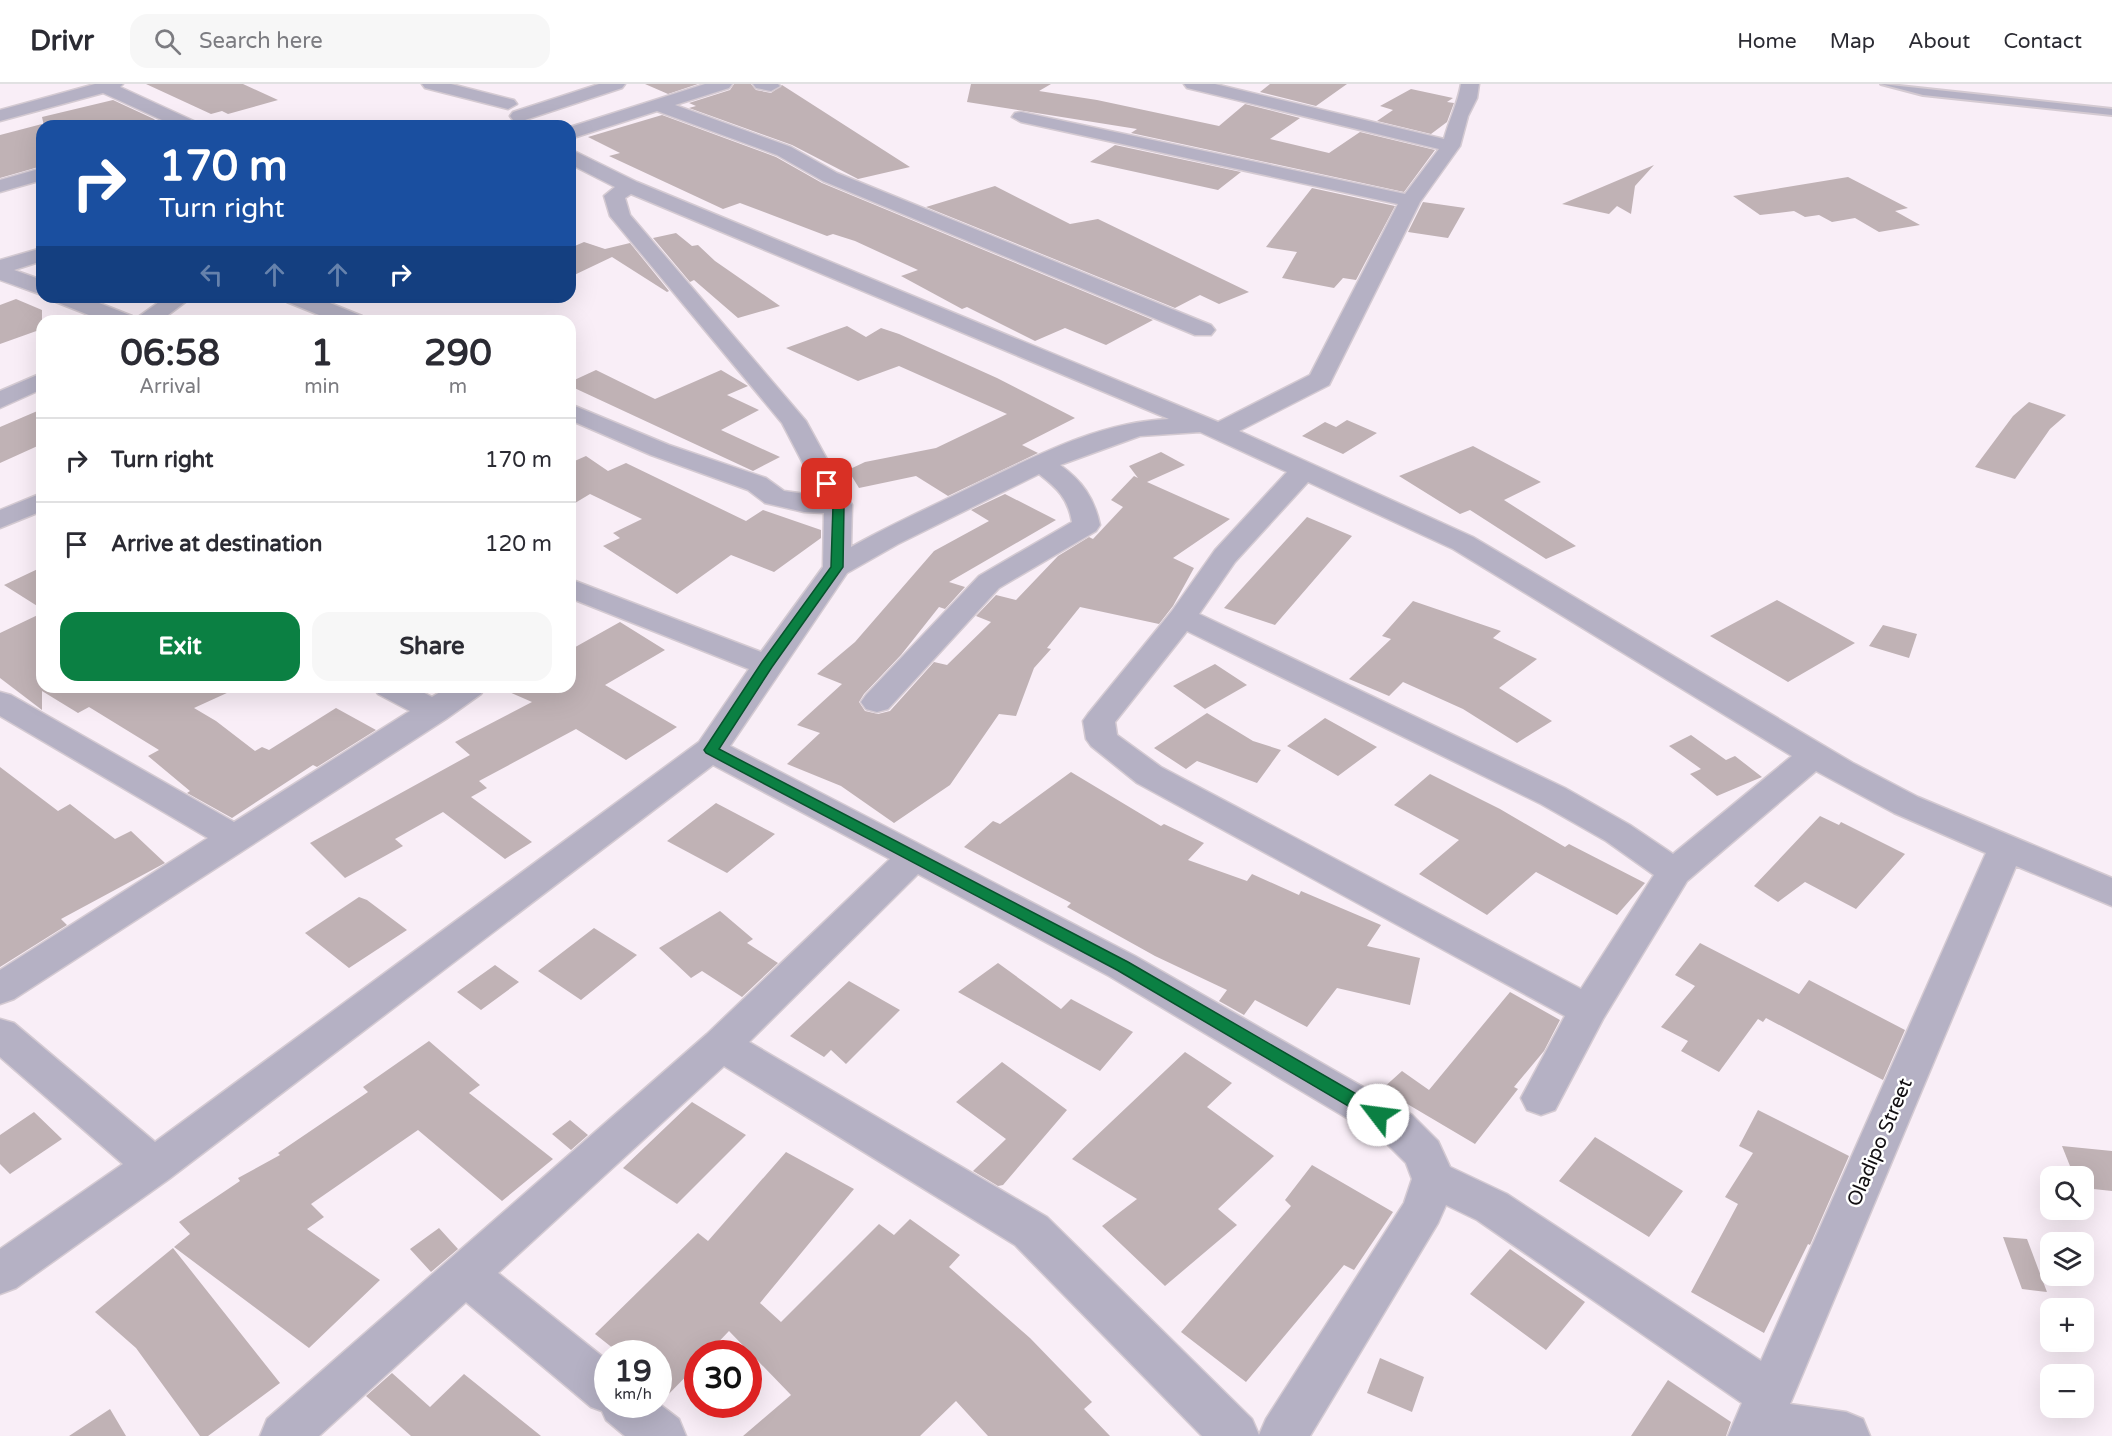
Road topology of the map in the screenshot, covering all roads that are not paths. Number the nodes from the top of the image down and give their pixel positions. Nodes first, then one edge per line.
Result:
1 (431, 84) edge
2 (492, 84) edge
3 (616, 84) edge
4 (723, 84) edge
5 (1193, 84) edge
6 (1470, 84) edge
7 (1886, 84) edge
8 (110, 85) edge
9 (658, 105) junction
10 (2112, 112) edge
11 (519, 115) edge
12 (0, 116) edge
13 (1021, 117) dead end
14 (178, 120) edge
15 (576, 131) edge
16 (1451, 146) junction
17 (576, 159) edge
18 (36, 176) edge
19 (0, 186) edge
20 (630, 186) junction
21 (1410, 201) junction
22 (36, 256) edge
23 (0, 269) edge
24 (36, 285) edge
25 (79, 303) edge
26 (171, 303) edge
27 (310, 303) edge
28 (109, 315) edge
29 (154, 315) edge
30 (339, 315) edge
31 (1203, 330) dead end
32 (36, 383) edge
33 (0, 401) edge
34 (576, 414) edge
35 (1213, 428) junction
36 (1041, 463) junction
37 (1304, 470) junction
38 (36, 504) edge
39 (838, 505) junction
40 (0, 520) edge
41 (837, 567) junction
42 (576, 593) edge
43 (1182, 617) junction
44 (767, 665) junction
45 (400, 693) edge
46 (462, 693) edge
47 (0, 702) edge
48 (877, 702) dead end
49 (435, 712) junction
50 (711, 750) junction
51 (1815, 754) junction
52 (236, 839) junction
53 (2006, 847) junction
54 (914, 857) junction
55 (1674, 872) junction
56 (2112, 893) edge
57 (0, 989) edge
58 (1588, 1010) junction
59 (0, 1034) edge
60 (721, 1045) junction
61 (1540, 1098) dead end
62 (154, 1166) junction
63 (1433, 1179) junction
64 (0, 1274) edge
65 (466, 1274) junction
66 (594, 1379) edge
67 (1760, 1417) edge
68 (640, 1418) edge
69 (284, 1436) edge
70 (662, 1436) edge
71 (1235, 1436) edge
72 (1283, 1436) edge
73 (1846, 1436) edge

1 - 11 street
2 - 11 street
3 - 11 street
4 - 9 street
5 - 16 street
6 - 16 street
7 - 10 lane
8 - 12 street
8 - 14 street
9 - 15 street
9 - 31 street
13 - 21 street
16 - 21 street
17 - 20 street
18 - 19 street
20 - 35 street
20 - 39 street
21 - 35 street
22 - 23 street
23 - 24 street
25 - 28 street
26 - 29 street
27 - 30 street
32 - 33 street
34 - 39 street
35 - 36 street
35 - 37 street
36 - 41 street
36 - 48 street
37 - 43 street
37 - 51 street
38 - 40 street
39 - 41 street
41 - 44 street
42 - 44 street
43 - 55 street
43 - 58 street
44 - 50 street
45 - 49 street
46 - 49 street
47 - 52 street
49 - 52 street
50 - 54 street
50 - 62 street
51 - 53 street
51 - 55 street
52 - 57 street
53 - 56 street
53 - 67 street, Oladipo Street
54 - 60 street
54 - 63 street
55 - 58 street
58 - 61 street
59 - 62 street
60 - 65 street
60 - 71 street
62 - 64 street
63 - 67 street
63 - 72 street
65 - 66 street
65 - 69 street
67 - 73 street
68 - 70 street

